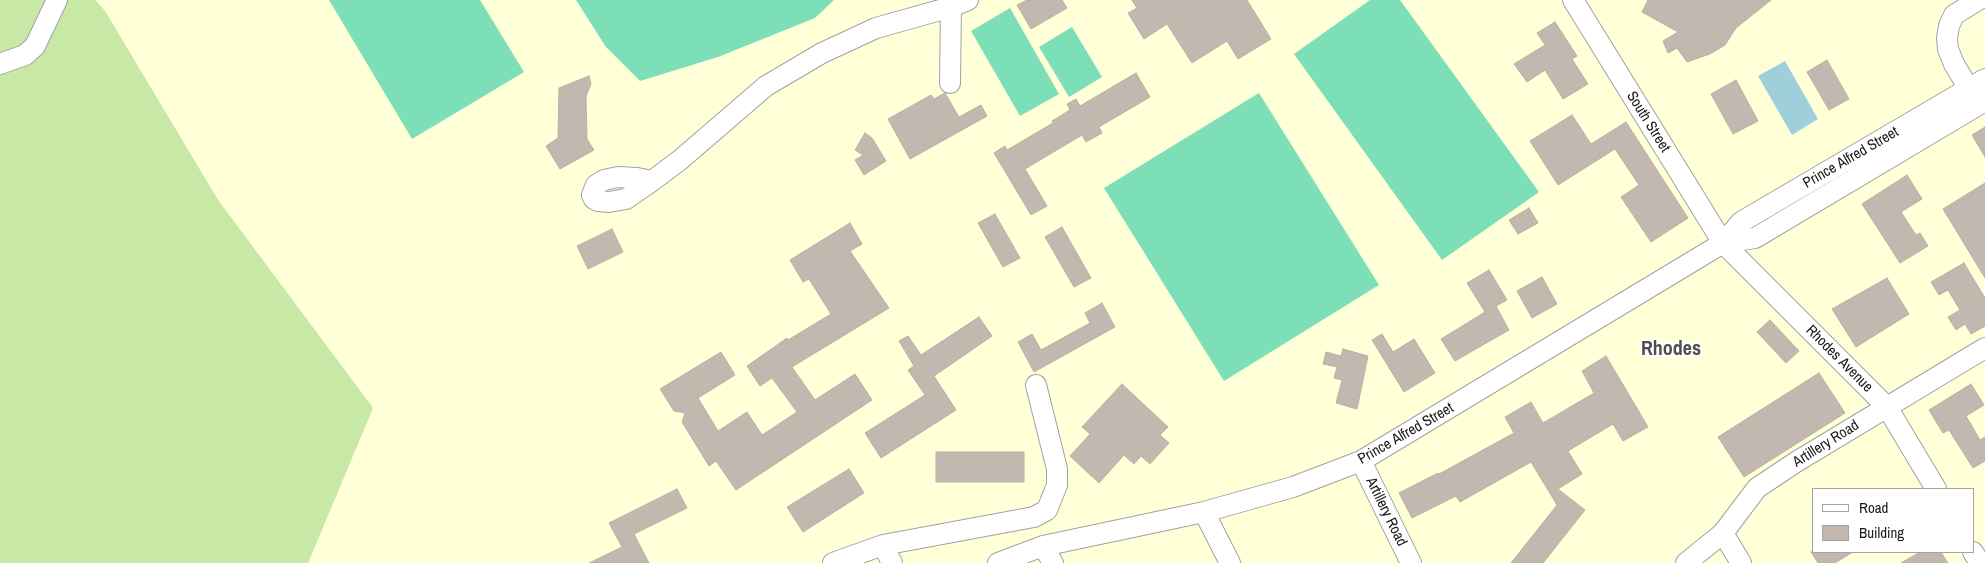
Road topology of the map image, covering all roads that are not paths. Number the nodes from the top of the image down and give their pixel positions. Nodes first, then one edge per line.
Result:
1 (57, 0) edge
2 (1573, 0) edge
3 (1978, 0) edge
4 (960, 4) edge
5 (0, 64) edge
6 (950, 82) dead end
7 (1979, 94) edge
8 (652, 181) dead end
9 (1723, 243) junction
10 (1985, 348) edge
11 (1036, 385) dead end
12 (1887, 407) junction
13 (1361, 461) junction
14 (1935, 488) edge
15 (1204, 512) junction
16 (1723, 533) junction
17 (883, 545) junction
18 (1048, 554) edge
19 (833, 563) edge
20 (892, 563) edge
21 (998, 563) edge
22 (1230, 563) edge
23 (1411, 563) edge
24 (1686, 563) edge
25 (1741, 563) edge

1 - 5 street
2 - 9 street, South Street
3 - 7 street
4 - 6 street
4 - 8 street
7 - 9 street, Prince Alfred Street
9 - 12 street, Rhodes Avenue
9 - 13 street, Prince Alfred Street
10 - 12 street, Artillery Road
11 - 17 street
12 - 14 street, Rhodes Avenue
12 - 16 street, Artillery Road
13 - 15 street, Prince Alfred Street
13 - 23 street, Artillery Road
15 - 18 street, Prince Alfred Street
15 - 22 street
16 - 24 street, Artillery Road
16 - 25 street
17 - 19 street
17 - 20 street
18 - 21 street, Prince Alfred Street

